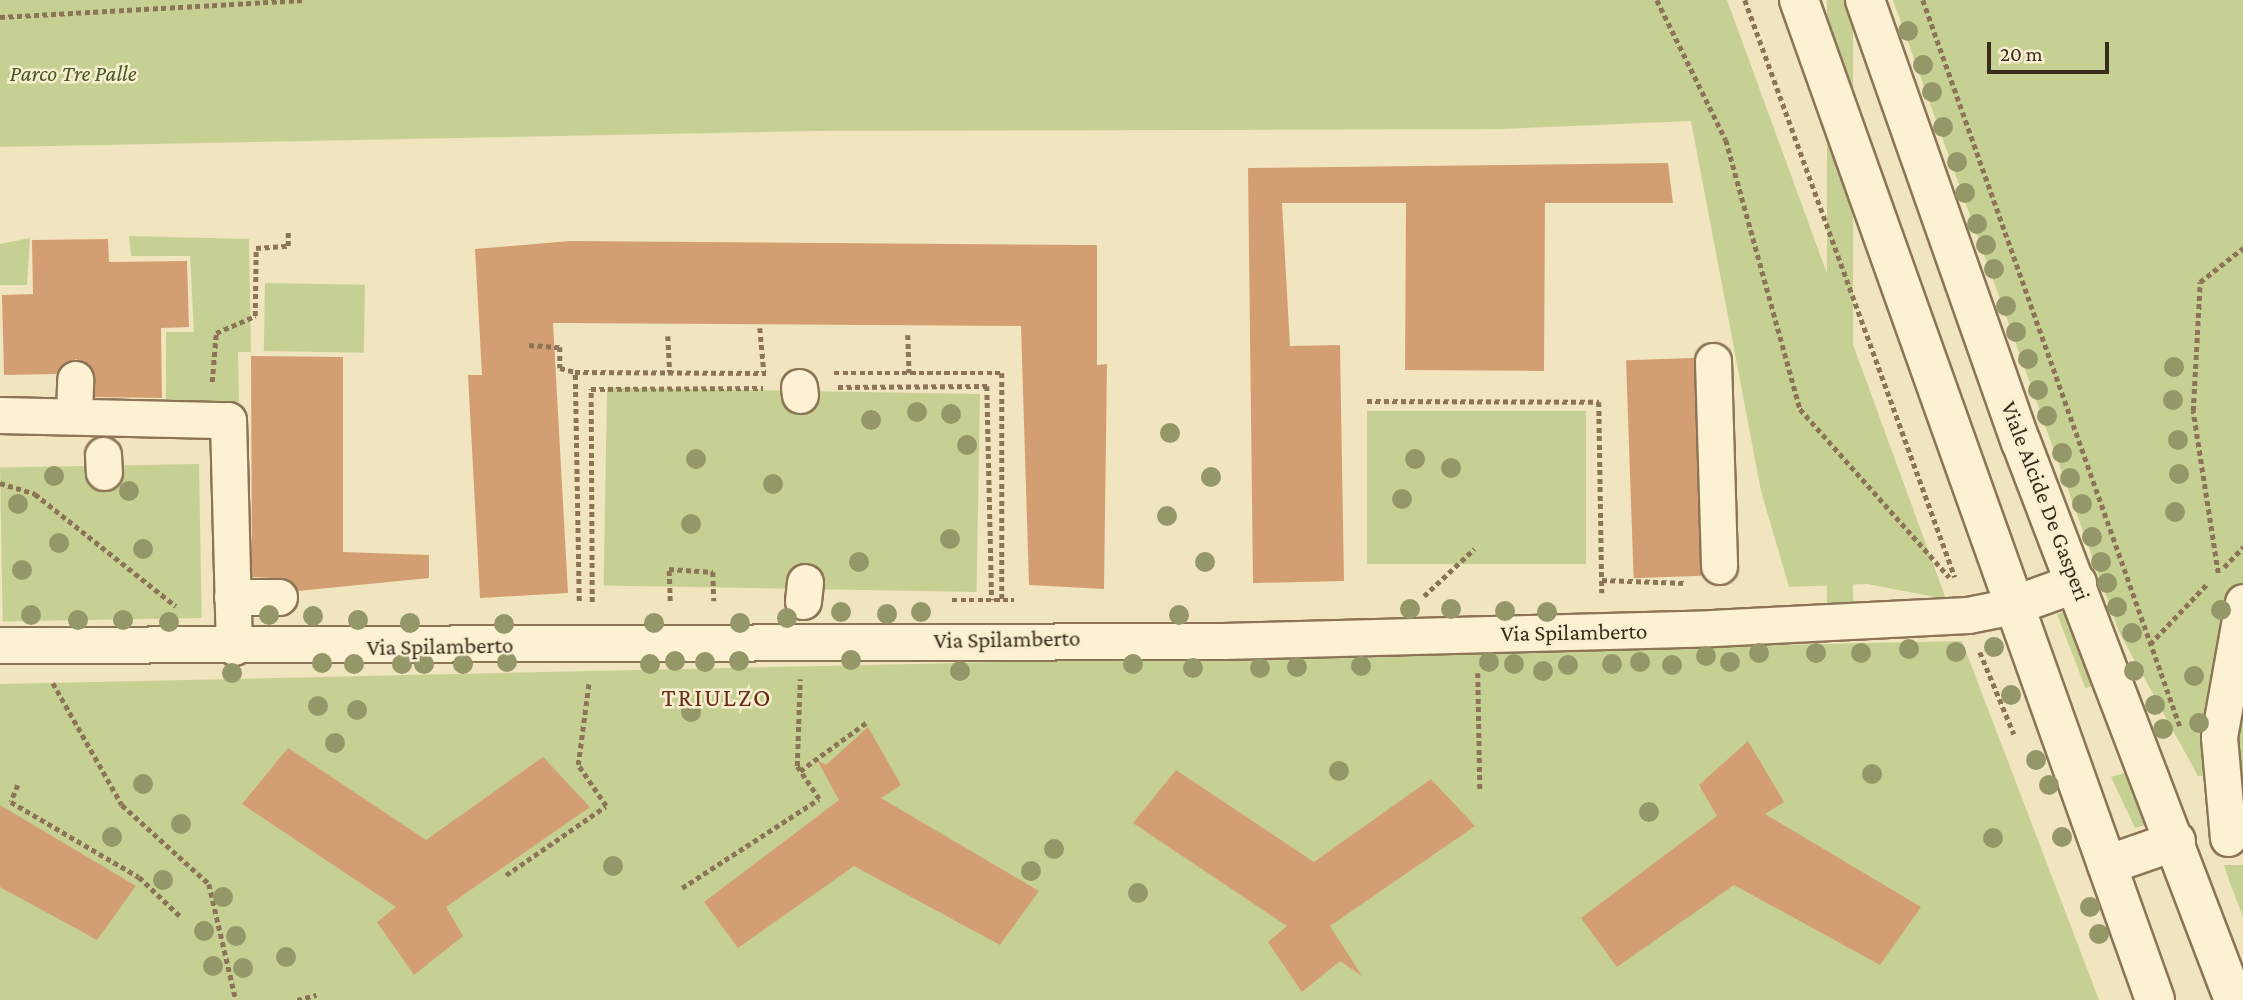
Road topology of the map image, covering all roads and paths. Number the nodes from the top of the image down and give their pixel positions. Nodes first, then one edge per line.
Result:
1 (305, 0) edge
2 (1657, 0) edge
3 (1745, 0) edge
4 (1799, 0) edge
5 (1865, 0) edge
6 (1923, 0) edge
7 (0, 17) edge
8 (288, 231) dead end
9 (2243, 248) edge
10 (760, 328) dead end
11 (908, 335) dead end
12 (668, 336) dead end
13 (528, 345) dead end
14 (1713, 361) dead end
15 (575, 372) dead end
16 (670, 372) dead end
17 (764, 373) dead end
18 (909, 373) dead end
19 (75, 379) dead end
20 (1367, 401) dead end
21 (0, 415) edge
22 (74, 415) junction
23 (209, 419) junction
24 (0, 484) edge
25 (1474, 549) dead end
26 (1707, 574) joint
27 (1602, 580) junction
28 (2077, 583) junction
29 (232, 597) junction
30 (279, 597) dead end
31 (992, 600) dead end
32 (1419, 600) dead end
33 (1602, 600) dead end
34 (592, 601) dead end
35 (670, 601) dead end
36 (714, 601) dead end
37 (1964, 602) junction
38 (2243, 602) edge
39 (2013, 606) junction
40 (1478, 634) junction
41 (584, 643) junction
42 (804, 643) junction
43 (2150, 644) junction
44 (0, 645) edge
45 (234, 647) junction
46 (183, 648) junction
47 (53, 684) dead end
48 (867, 722) dead end
49 (2183, 735) dead end
50 (2018, 741) dead end
51 (800, 771) junction
52 (18, 785) dead end
53 (1480, 790) dead end
54 (2235, 838) edge
55 (2176, 841) junction
56 (2107, 865) junction
57 (506, 875) dead end
58 (682, 888) dead end
59 (181, 917) dead end
60 (316, 995) dead end
61 (236, 1000) edge
62 (297, 1000) edge
63 (2155, 1000) edge
64 (2234, 1000) edge

1 - 7 path
2 - 37 path
3 - 37 path
4 - 39 street
5 - 28 street, Viale Alcide De Gasperi
6 - 43 path
8 - 23 path
9 - 43 path
10 - 17 path
11 - 18 path
12 - 16 path
13 - 15 path
14 - 26 street
19 - 22 street
20 - 27 path
21 - 22 street
22 - 23 street
23 - 29 street
24 - 46 path
25 - 32 path
26 - 27 path
27 - 33 path
28 - 39 street
28 - 55 street, Viale Alcide De Gasperi
29 - 30 street
29 - 45 street
31 - 34 path
35 - 36 path
37 - 39 street, Via Spilamberto
37 - 40 street, Via Spilamberto
37 - 50 path
38 - 54 street
39 - 56 street
40 - 42 street, Via Spilamberto
40 - 53 path
41 - 42 street, Via Spilamberto
41 - 45 street, Via Spilamberto
41 - 57 path
42 - 51 path
43 - 49 path
44 - 46 street, Via Spilamberto
45 - 46 street, Via Spilamberto
47 - 61 path
48 - 51 path
51 - 58 path
52 - 59 path
54 - 55 street
55 - 56 street
55 - 64 street, Viale Alcide De Gasperi
56 - 63 street
60 - 62 path

